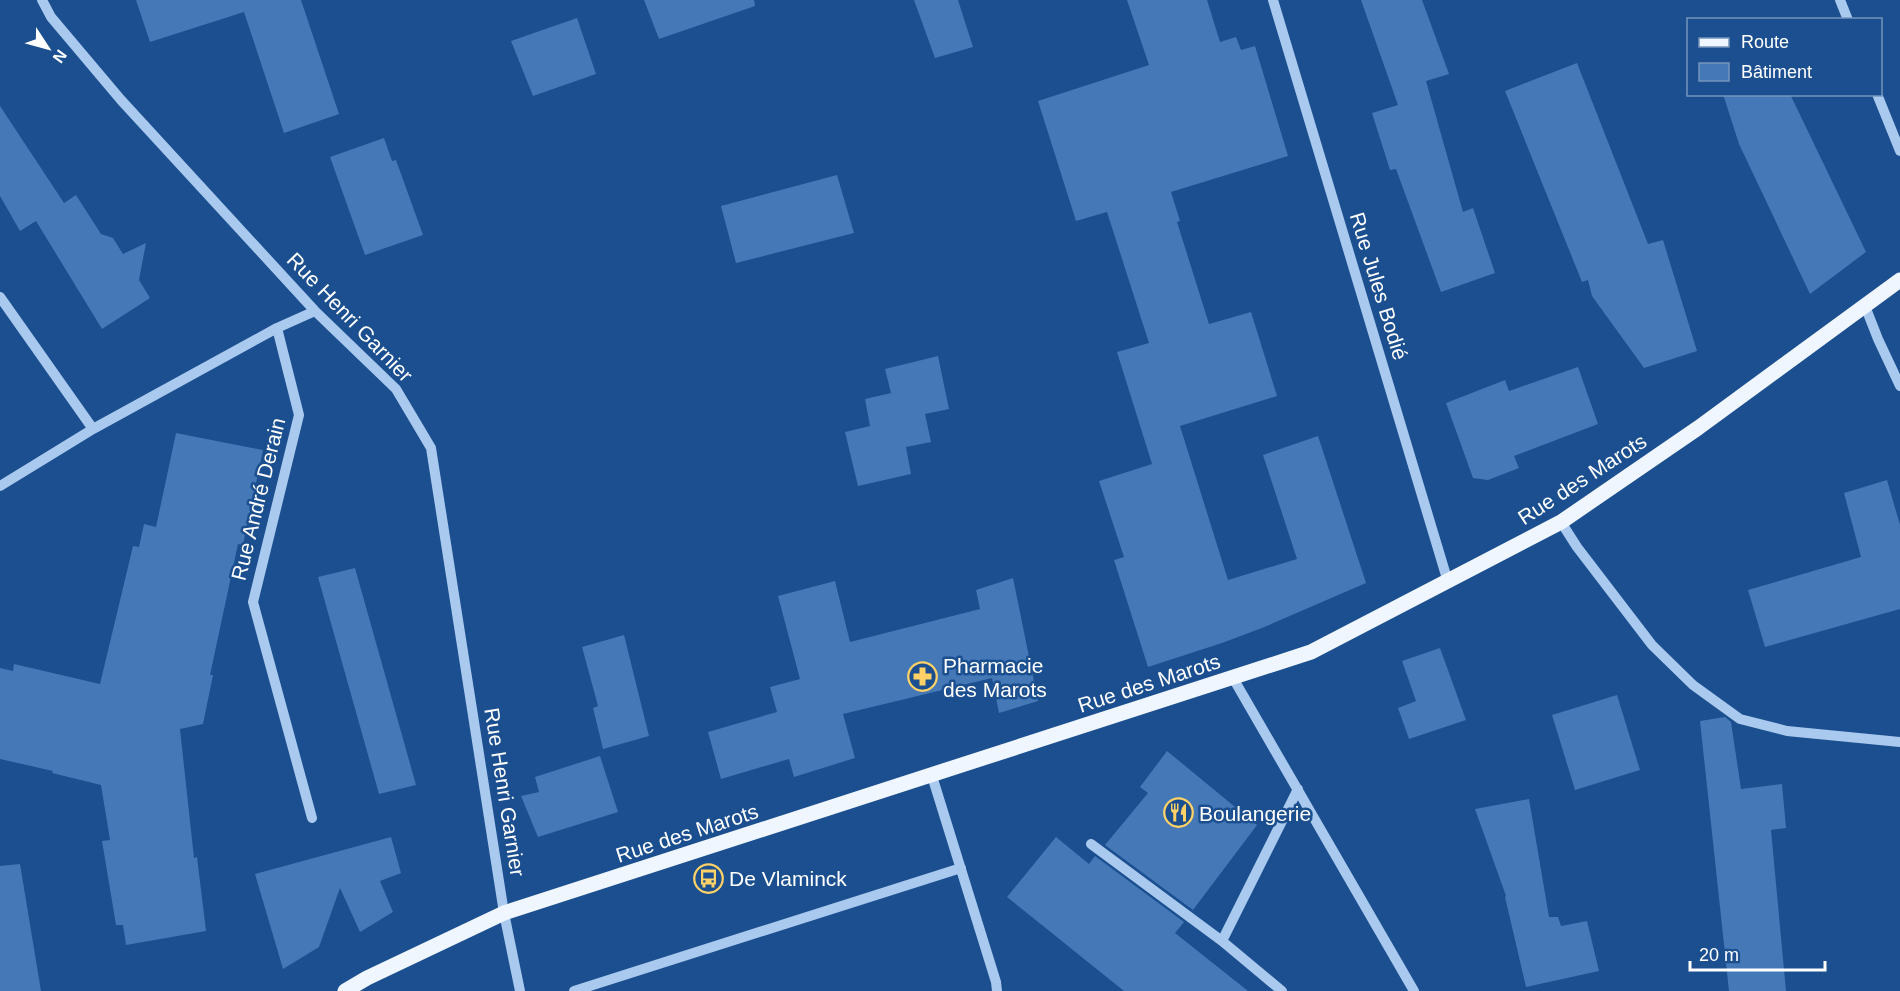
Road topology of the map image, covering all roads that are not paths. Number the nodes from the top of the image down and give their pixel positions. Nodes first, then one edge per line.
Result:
1 (42, 0) edge
2 (1273, 0) edge
3 (1840, 0) edge
4 (1847, 18) edge
5 (1879, 96) edge
6 (1900, 151) edge
7 (1900, 280) edge
8 (0, 297) edge
9 (1865, 306) junction
10 (315, 310) junction
11 (277, 328) junction
12 (1900, 386) edge
13 (93, 429) junction
14 (0, 486) edge
15 (1561, 522) junction
16 (1448, 582) junction
17 (1233, 678) junction
18 (1900, 742) edge
19 (932, 776) junction
20 (1298, 789) junction
21 (312, 818) dead end
22 (1091, 844) dead end
23 (961, 868) junction
24 (504, 913) junction
25 (1222, 941) junction
26 (345, 991) edge
27 (520, 991) edge
28 (574, 991) edge
29 (997, 991) edge
30 (1282, 991) edge
31 (1414, 991) edge

1 - 10 street, Rue Henri Garnier
2 - 16 street, Rue Jules Bodié
3 - 4 street
5 - 6 street
7 - 9 main road, Rue des Marots
8 - 13 street
9 - 12 street
9 - 15 main road, Rue des Marots
10 - 11 street
10 - 24 street, Rue Henri Garnier
11 - 13 street
11 - 21 street, Rue André Derain
13 - 14 street
15 - 16 main road, Rue des Marots
15 - 18 street
16 - 17 main road, Rue des Marots
17 - 19 main road, Rue des Marots
17 - 20 street
19 - 23 street
19 - 24 main road, Rue des Marots
20 - 25 street
20 - 31 street
22 - 25 street
23 - 28 street
23 - 29 street
24 - 26 main road, Rue des Marots
24 - 27 street, Rue Henri Garnier
25 - 30 street

